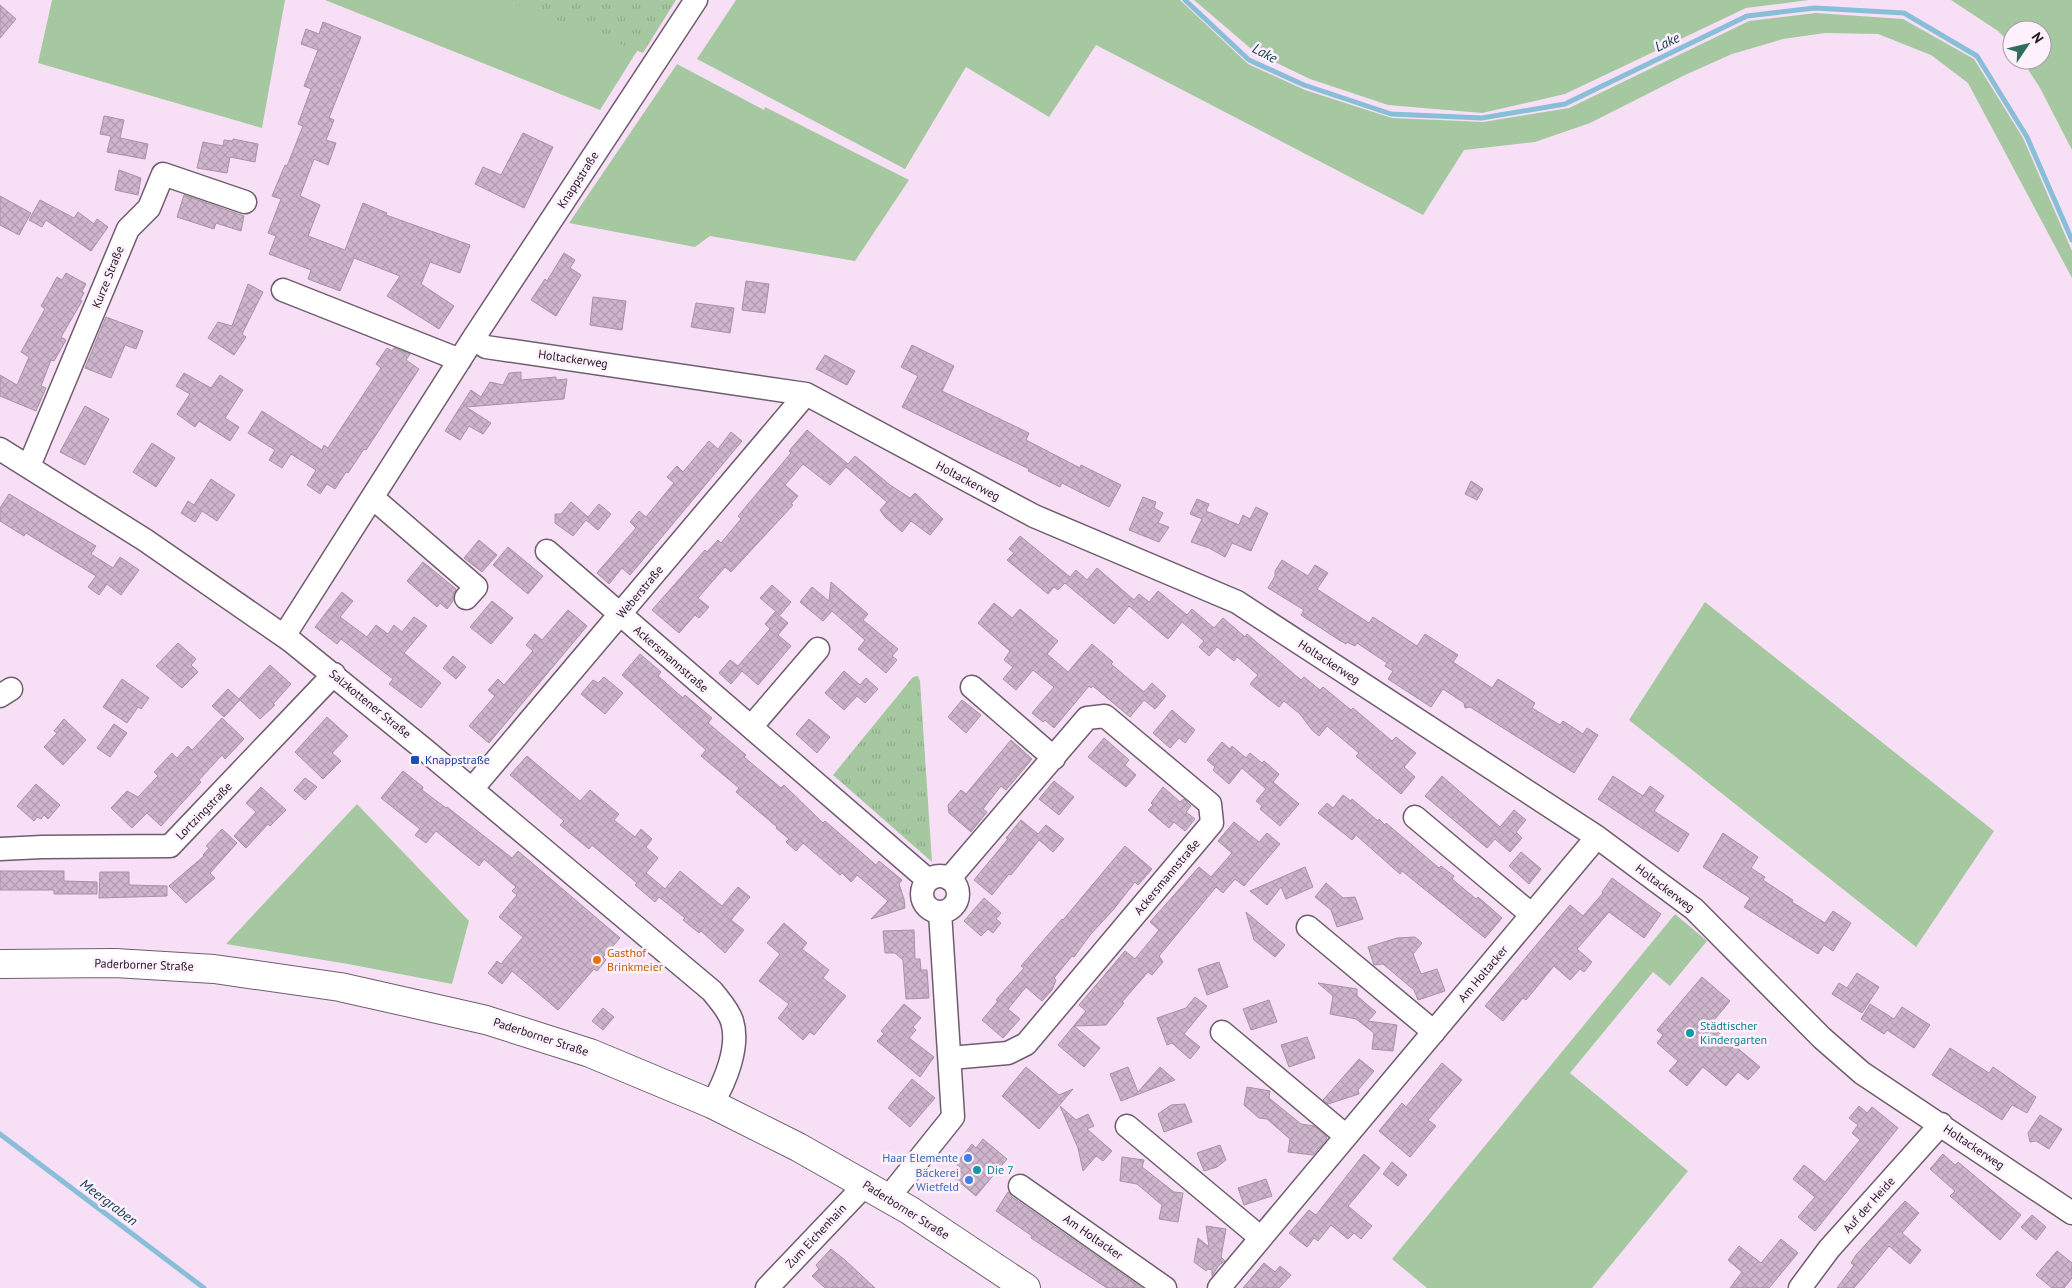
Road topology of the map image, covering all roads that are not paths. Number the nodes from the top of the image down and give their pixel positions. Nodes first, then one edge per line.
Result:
1 (696, 0) edge
2 (245, 202) dead end
3 (283, 290) dead end
4 (473, 339) junction
5 (460, 360) junction
6 (806, 394) junction
7 (0, 449) edge
8 (29, 466) junction
9 (373, 498) junction
10 (547, 550) dead end
11 (466, 598) dead end
12 (621, 615) junction
13 (284, 636) junction
14 (818, 649) dead end
15 (334, 674) junction
16 (972, 687) dead end
17 (751, 727) junction
18 (1054, 758) junction
19 (472, 789) junction
20 (1415, 816) dead end
21 (1598, 837) junction
22 (0, 849) edge
23 (939, 879) junction
24 (1532, 915) junction
25 (1308, 927) dead end
26 (0, 964) edge
27 (1222, 1032) dead end
28 (1434, 1032) junction
29 (950, 1058) junction
30 (712, 1104) junction
31 (1941, 1124) junction
32 (1127, 1126) dead end
33 (1346, 1136) junction
34 (1020, 1186) dead end
35 (876, 1191) junction
36 (2072, 1213) edge
37 (1260, 1238) junction
38 (767, 1288) edge
39 (1026, 1288) edge
40 (1165, 1288) edge
41 (1219, 1288) edge
42 (1800, 1288) edge

1 - 4 street, Knappstraße
2 - 8 street, Kurze Straße
3 - 5 street
4 - 5 street, Knappstraße
4 - 6 street, Holtackerweg
5 - 9 street, Knappstraße
6 - 12 street, Weberstraße
6 - 21 street, Holtackerweg
7 - 8 street, Salzkottener Straße
8 - 13 street, Salzkottener Straße
9 - 11 street
9 - 13 street, Knappstraße
10 - 12 street, Ackersmannstraße
12 - 17 street, Ackersmannstraße
12 - 19 street, Weberstraße
13 - 15 street, Salzkottener Straße
14 - 17 street
15 - 19 street, Salzkottener Straße
15 - 22 street, Lortzingstraße
16 - 18 street
17 - 23 street, Ackersmannstraße
18 - 23 street, Ackersmannstraße
18 - 29 street, Ackersmannstraße
19 - 30 street, Salzkottener Straße
20 - 24 street
21 - 24 street, Am Holtacker
21 - 31 street, Holtackerweg
23 - 29 street
24 - 28 street, Am Holtacker
25 - 28 street
26 - 30 main road, Paderborner Straße
27 - 33 street
28 - 33 street, Am Holtacker
29 - 35 street
30 - 35 main road, Paderborner Straße
31 - 36 street, Holtackerweg
31 - 42 street, Auf der Heide
32 - 37 street
33 - 37 street, Am Holtacker
34 - 40 street, Am Holtacker
35 - 38 street, Zum Eichenhain
35 - 39 main road, Paderborner Straße
37 - 41 street, Am Holtacker

